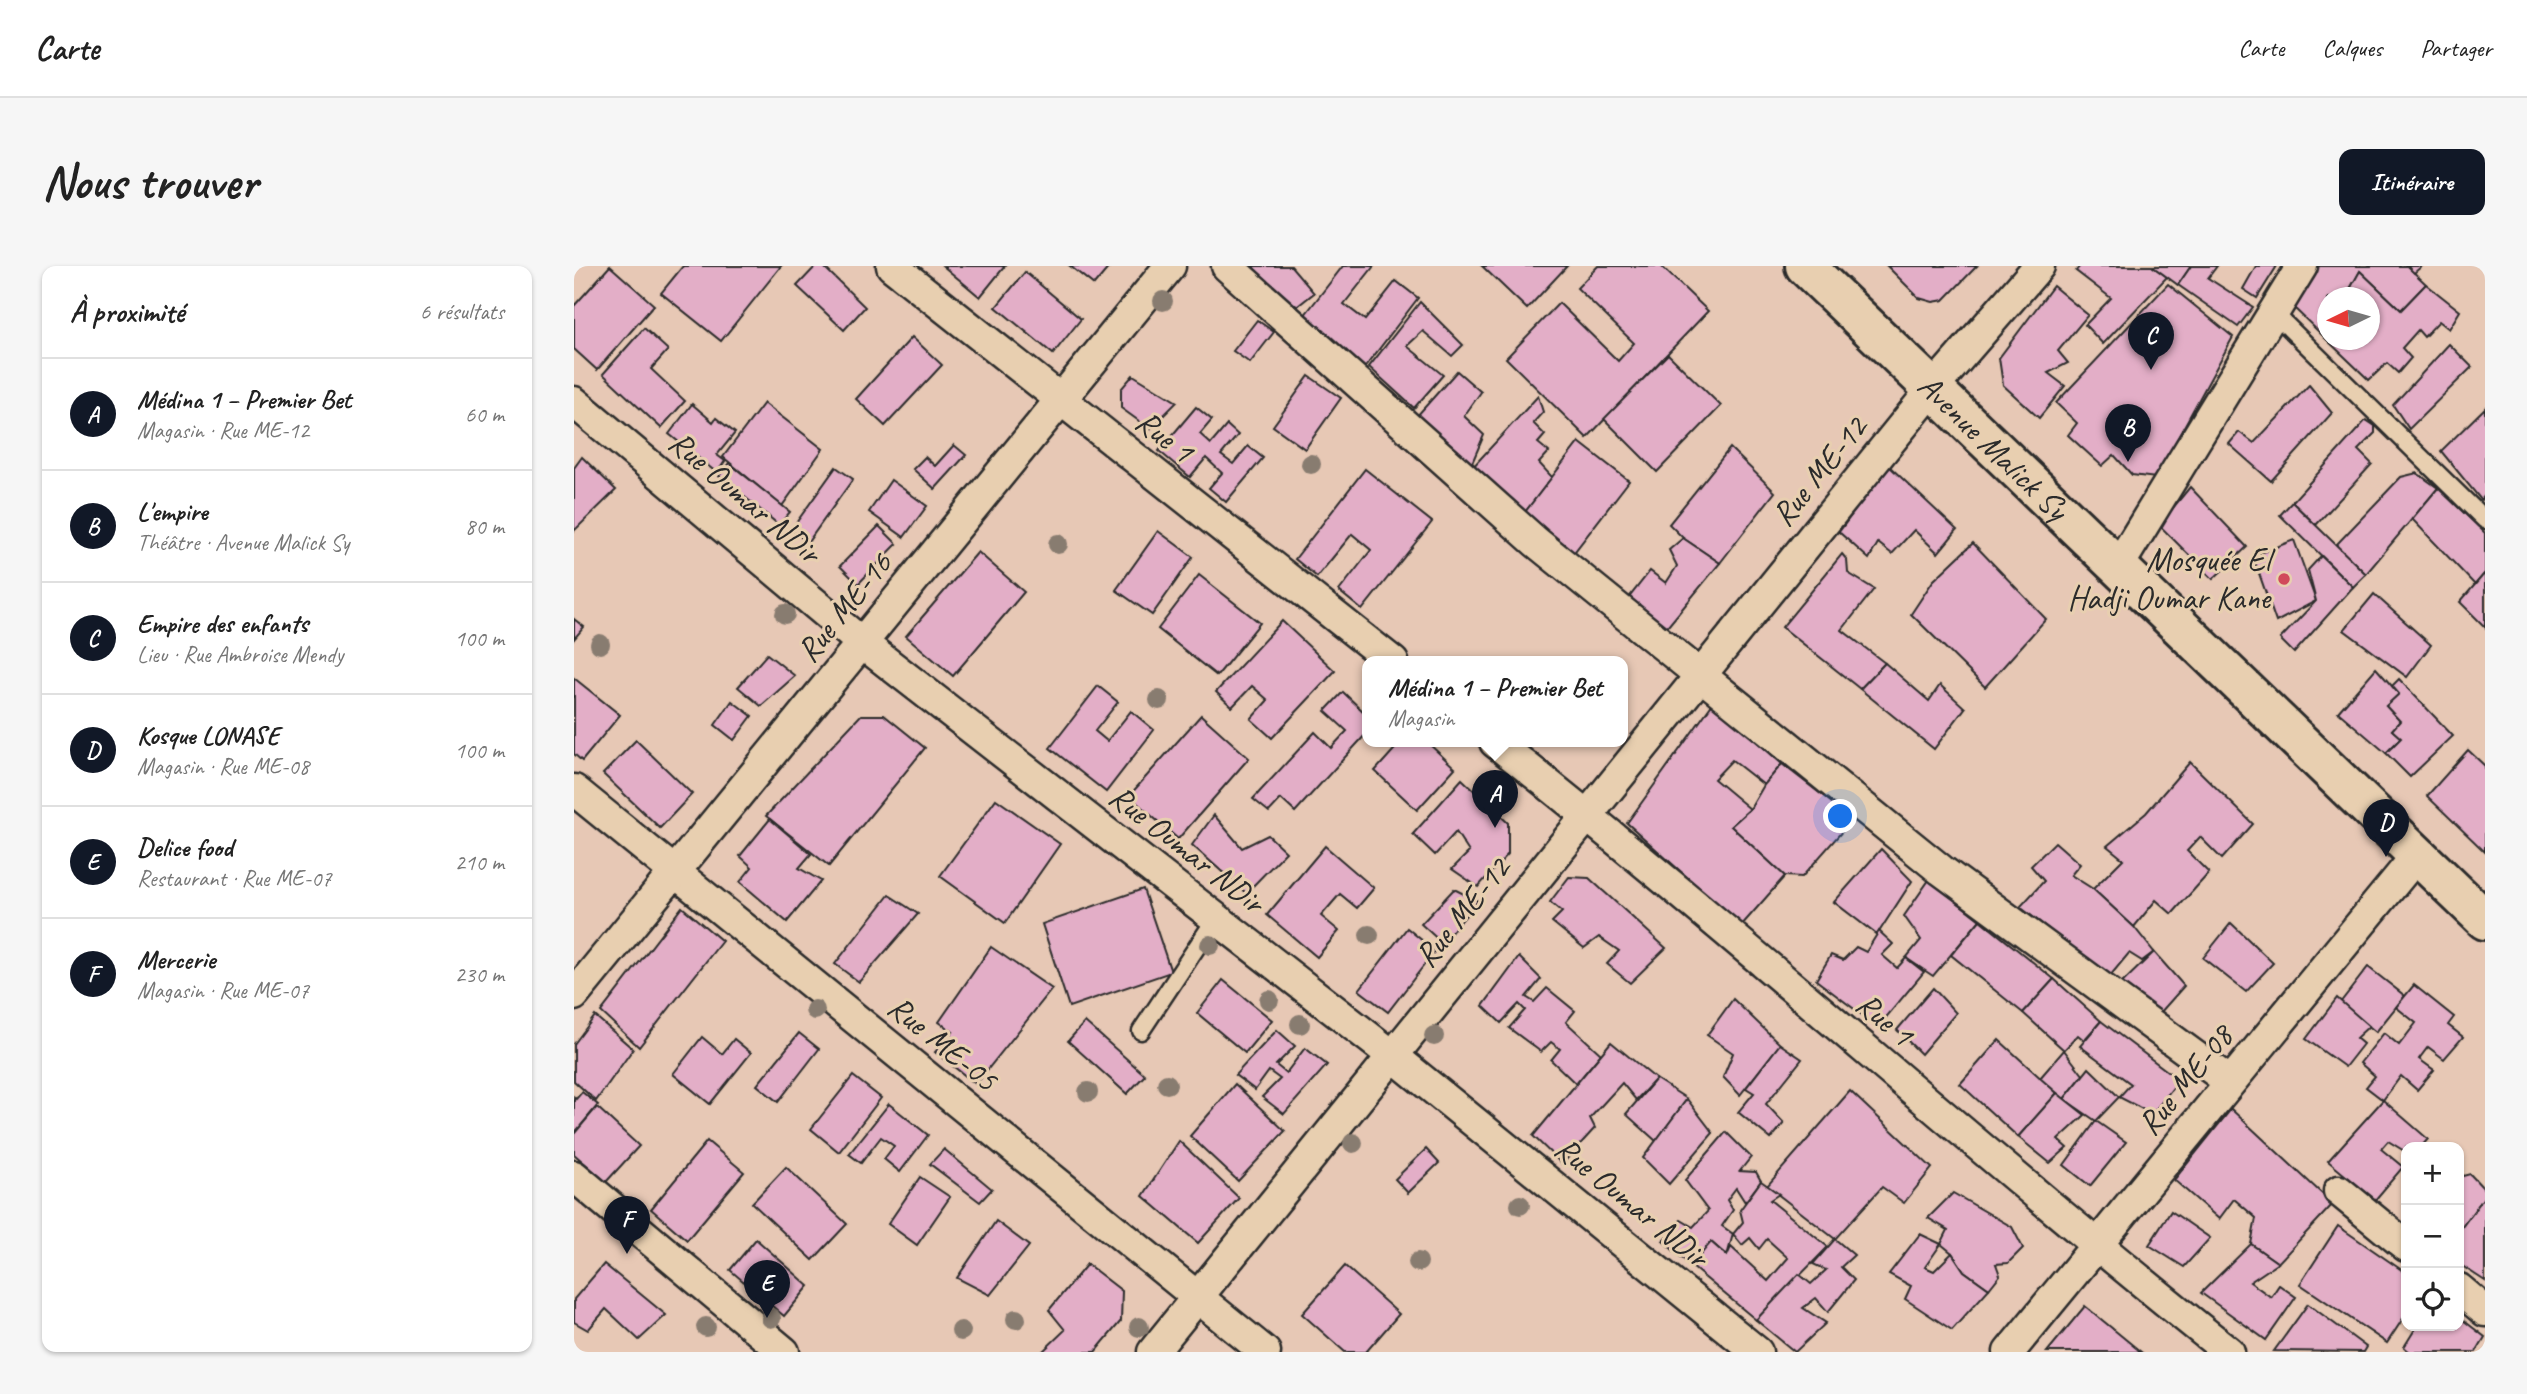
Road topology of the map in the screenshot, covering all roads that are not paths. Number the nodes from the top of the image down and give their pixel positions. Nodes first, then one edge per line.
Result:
1 (892, 266) edge
2 (1170, 266) edge
3 (1227, 266) edge
4 (1805, 266) edge
5 (2039, 266) edge
6 (2302, 266) edge
7 (2274, 313) junction
8 (1934, 387) junction
9 (1060, 400) junction
10 (574, 402) edge
11 (2485, 520) edge
12 (2119, 565) junction
13 (862, 643) junction
14 (1385, 656) edge
15 (1701, 674) junction
16 (1501, 747) edge
17 (574, 790) edge
18 (1588, 815) junction
19 (2418, 854) junction
20 (675, 872) junction
21 (1216, 918) junction
22 (2485, 920) edge
23 (574, 995) edge
24 (1141, 1031) dead end
25 (1393, 1055) junction
26 (2230, 1082) junction
27 (574, 1176) edge
28 (2339, 1191) dead end
29 (2401, 1242) edge
30 (2096, 1246) junction
31 (2464, 1293) edge
32 (1197, 1297) junction
33 (2485, 1311) edge
34 (784, 1352) edge
35 (1153, 1352) edge
36 (1265, 1352) edge
37 (1757, 1352) edge
38 (2009, 1352) edge
39 (2228, 1352) edge

1 - 9 street, Rue 1
2 - 9 street, Rue ME-16
3 - 15 street
4 - 8 main road, Avenue Malick Sy
5 - 8 street, Rue ME-12
6 - 7 street
7 - 11 lane
7 - 12 street
8 - 12 main road, Avenue Malick Sy
8 - 15 street, Rue ME-12
9 - 13 street, Rue ME-16
9 - 14 street, Rue 1
10 - 13 street, Rue Oumar NDir
12 - 19 main road, Avenue Malick Sy
13 - 20 street, Rue ME-16
13 - 21 street, Rue Oumar NDir
15 - 18 street, Rue ME-12
15 - 26 street
16 - 18 street, Rue 1
17 - 20 street, Rue ME-05
18 - 25 street, Rue ME-12
18 - 30 street, Rue 1
19 - 22 main road, Avenue Malick Sy
19 - 26 street, Rue ME-08
20 - 23 street, Rue ME-16
20 - 32 street, Rue ME-05
21 - 24 lane
21 - 25 street, Rue Oumar NDir
25 - 32 street, Rue ME-12
25 - 37 street, Rue Oumar NDir
26 - 30 street, Rue ME-08
27 - 34 street
28 - 29 street
30 - 38 street, Rue ME-08
30 - 39 street, Rue 1
31 - 33 street
32 - 35 street, Rue ME-12
32 - 36 street, Rue ME-05

